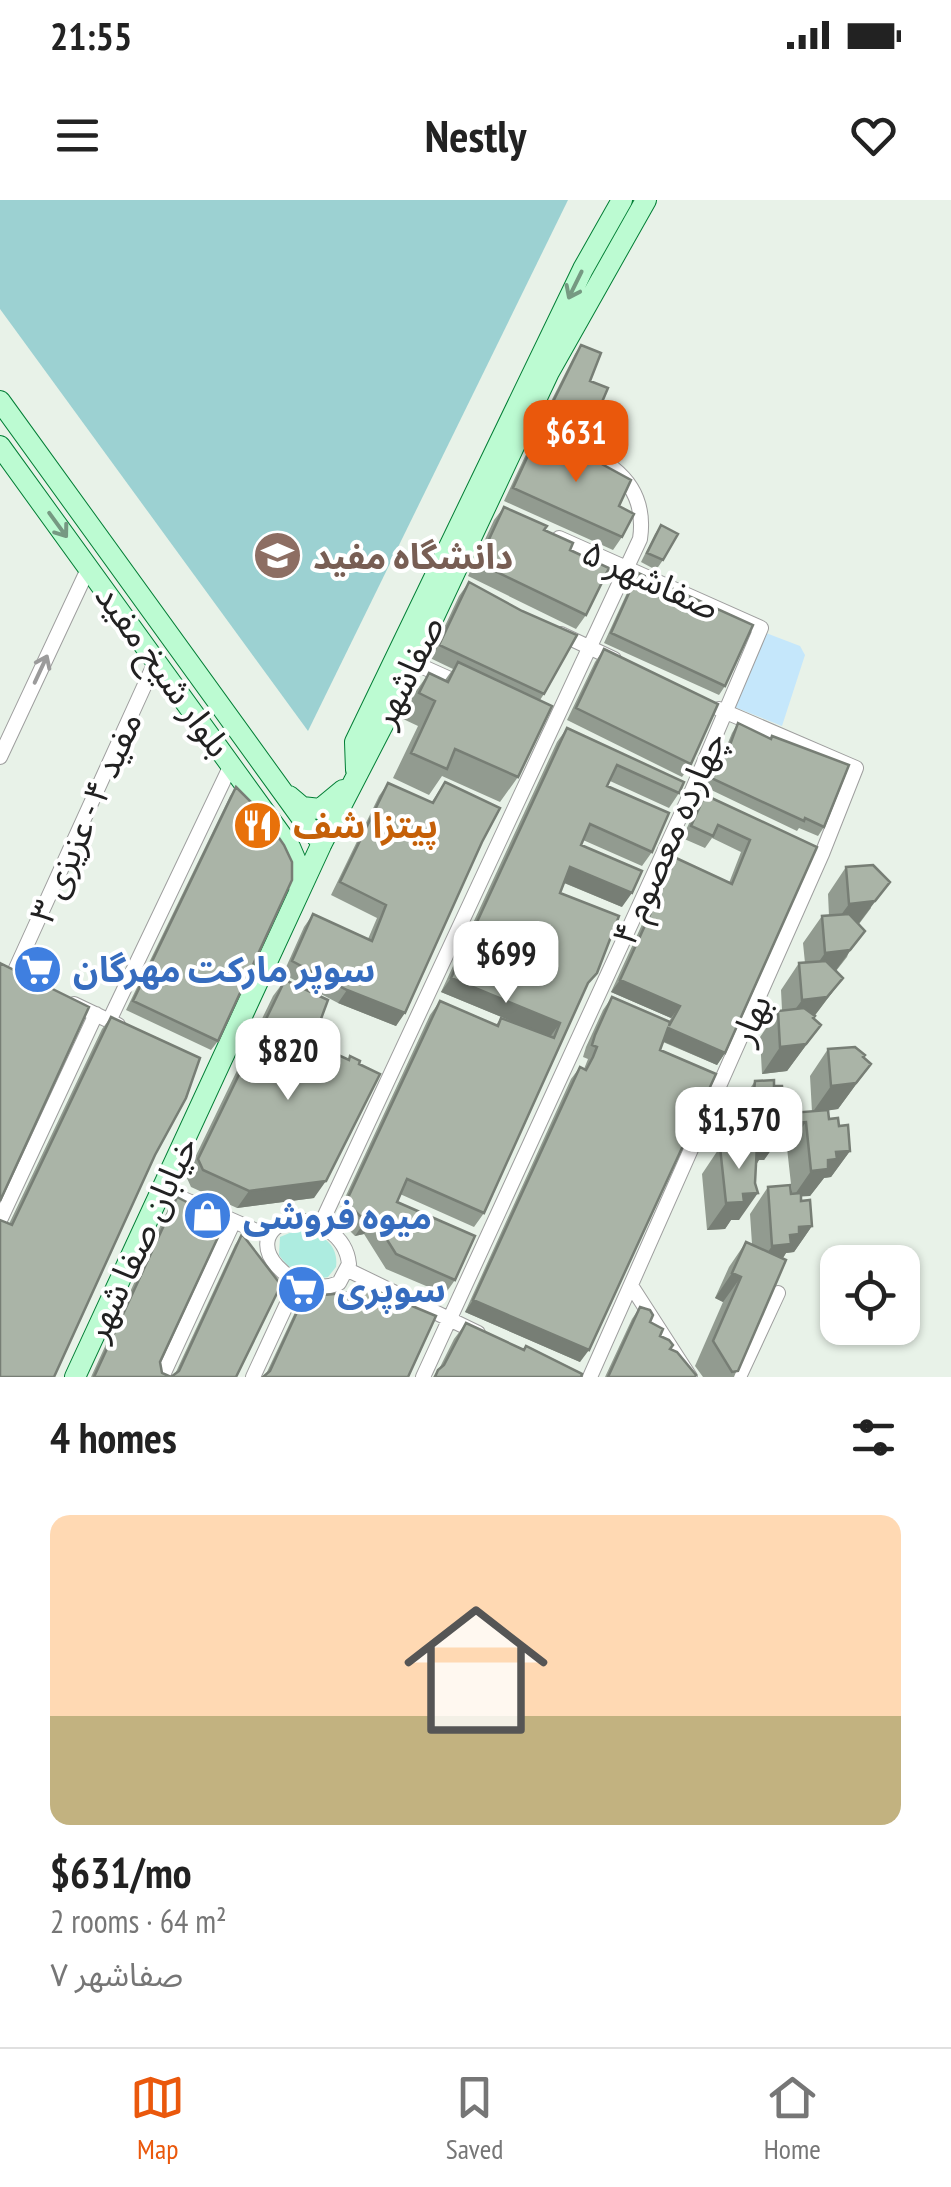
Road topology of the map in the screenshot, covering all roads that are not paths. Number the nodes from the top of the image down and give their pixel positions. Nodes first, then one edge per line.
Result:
1 (622, 200) edge
2 (646, 200) edge
3 (0, 401) edge
4 (524, 428) junction
5 (0, 446) edge
6 (539, 528) edge
7 (89, 567) junction
8 (627, 568) junction
9 (761, 628) joint
10 (554, 630) edge
11 (588, 647) junction
12 (157, 658) junction
13 (412, 662) junction
14 (622, 663) edge
15 (482, 694) edge
16 (706, 704) edge
17 (724, 712) junction
18 (536, 718) edge
19 (553, 726) junction
20 (570, 734) edge
21 (0, 757) edge
22 (232, 762) junction
23 (356, 772) junction
24 (674, 785) edge
25 (282, 790) junction
26 (691, 793) junction
27 (708, 801) edge
28 (306, 824) junction
29 (322, 842) junction
30 (806, 846) edge
31 (290, 847) junction
32 (822, 854) junction
33 (296, 905) junction
34 (6, 972) edge
35 (30, 983) edge
36 (62, 998) edge
37 (102, 1017) junction
38 (136, 1034) edge
39 (162, 1190) junction
40 (0, 1220) edge
41 (234, 1222) junction
42 (320, 1226) junction
43 (268, 1236) junction
44 (348, 1270) junction
45 (297, 1282) junction
46 (632, 1287) junction
47 (778, 1293) edge
48 (449, 1319) junction
49 (500, 1344) edge
50 (75, 1377) edge
51 (162, 1377) edge
52 (253, 1377) edge
53 (422, 1377) edge
54 (590, 1377) edge
55 (690, 1377) edge
56 (739, 1377) edge

1 -> 23 main road
2 - 4 main road, صفاشهر
3 - 25 main road, بلوار شیخ مفید
4 - 8 street
4 - 13 main road, صفاشهر
5 -> 7 main road, بلوار شیخ مفید
6 - 8 street, صفاشهر ۵
7 - 12 main road, بلوار شیخ مفید
21 -> 7 street
8 - 9 street, صفاشهر ۵
8 - 11 street
9 - 17 street, چهارده معصوم ۴
10 - 11 street
11 - 14 street
11 - 19 street
12 - 22 main road, بلوار شیخ مفید
12 - 34 street, مفید ۴ - عزیزی ۳
13 - 15 street
13 - 23 main road, صفاشهر
16 - 17 street
17 - 26 street, چهارده معصوم ۴
17 - 32 street, بهار
18 - 19 street
19 - 20 street
19 - 42 street
22 - 31 main road, بلوار شیخ مفید
22 - 37 street
23 - 25 main road
23 - 29 main road, خیابان صفا شهر
24 - 26 street
25 - 28 main road, بلوار شیخ مفید
26 - 27 street
26 - 48 street, چهارده معصوم ۴
28 - 29 main road, بلوار شیخ مفید
28 - 31 main road
29 - 33 main road, خیابان صفا شهر
30 - 32 street
31 - 33 main road, بلوار شیخ مفید
32 - 46 street, بهار
33 - 39 main road, خیابان صفا شهر
34 - 35 street
36 - 37 street
37 - 38 street
37 - 40 street
39 - 41 street
39 - 50 main road, خیابان صفا شهر
41 - 43 street
41 - 51 street
42 - 43 street
42 - 44 street
43 - 45 street
44 - 45 street
44 - 48 street
45 - 52 street
46 - 54 street, بهار
46 - 55 street
47 - 56 street
48 - 49 street
48 - 53 street, چهارده معصوم ۴

